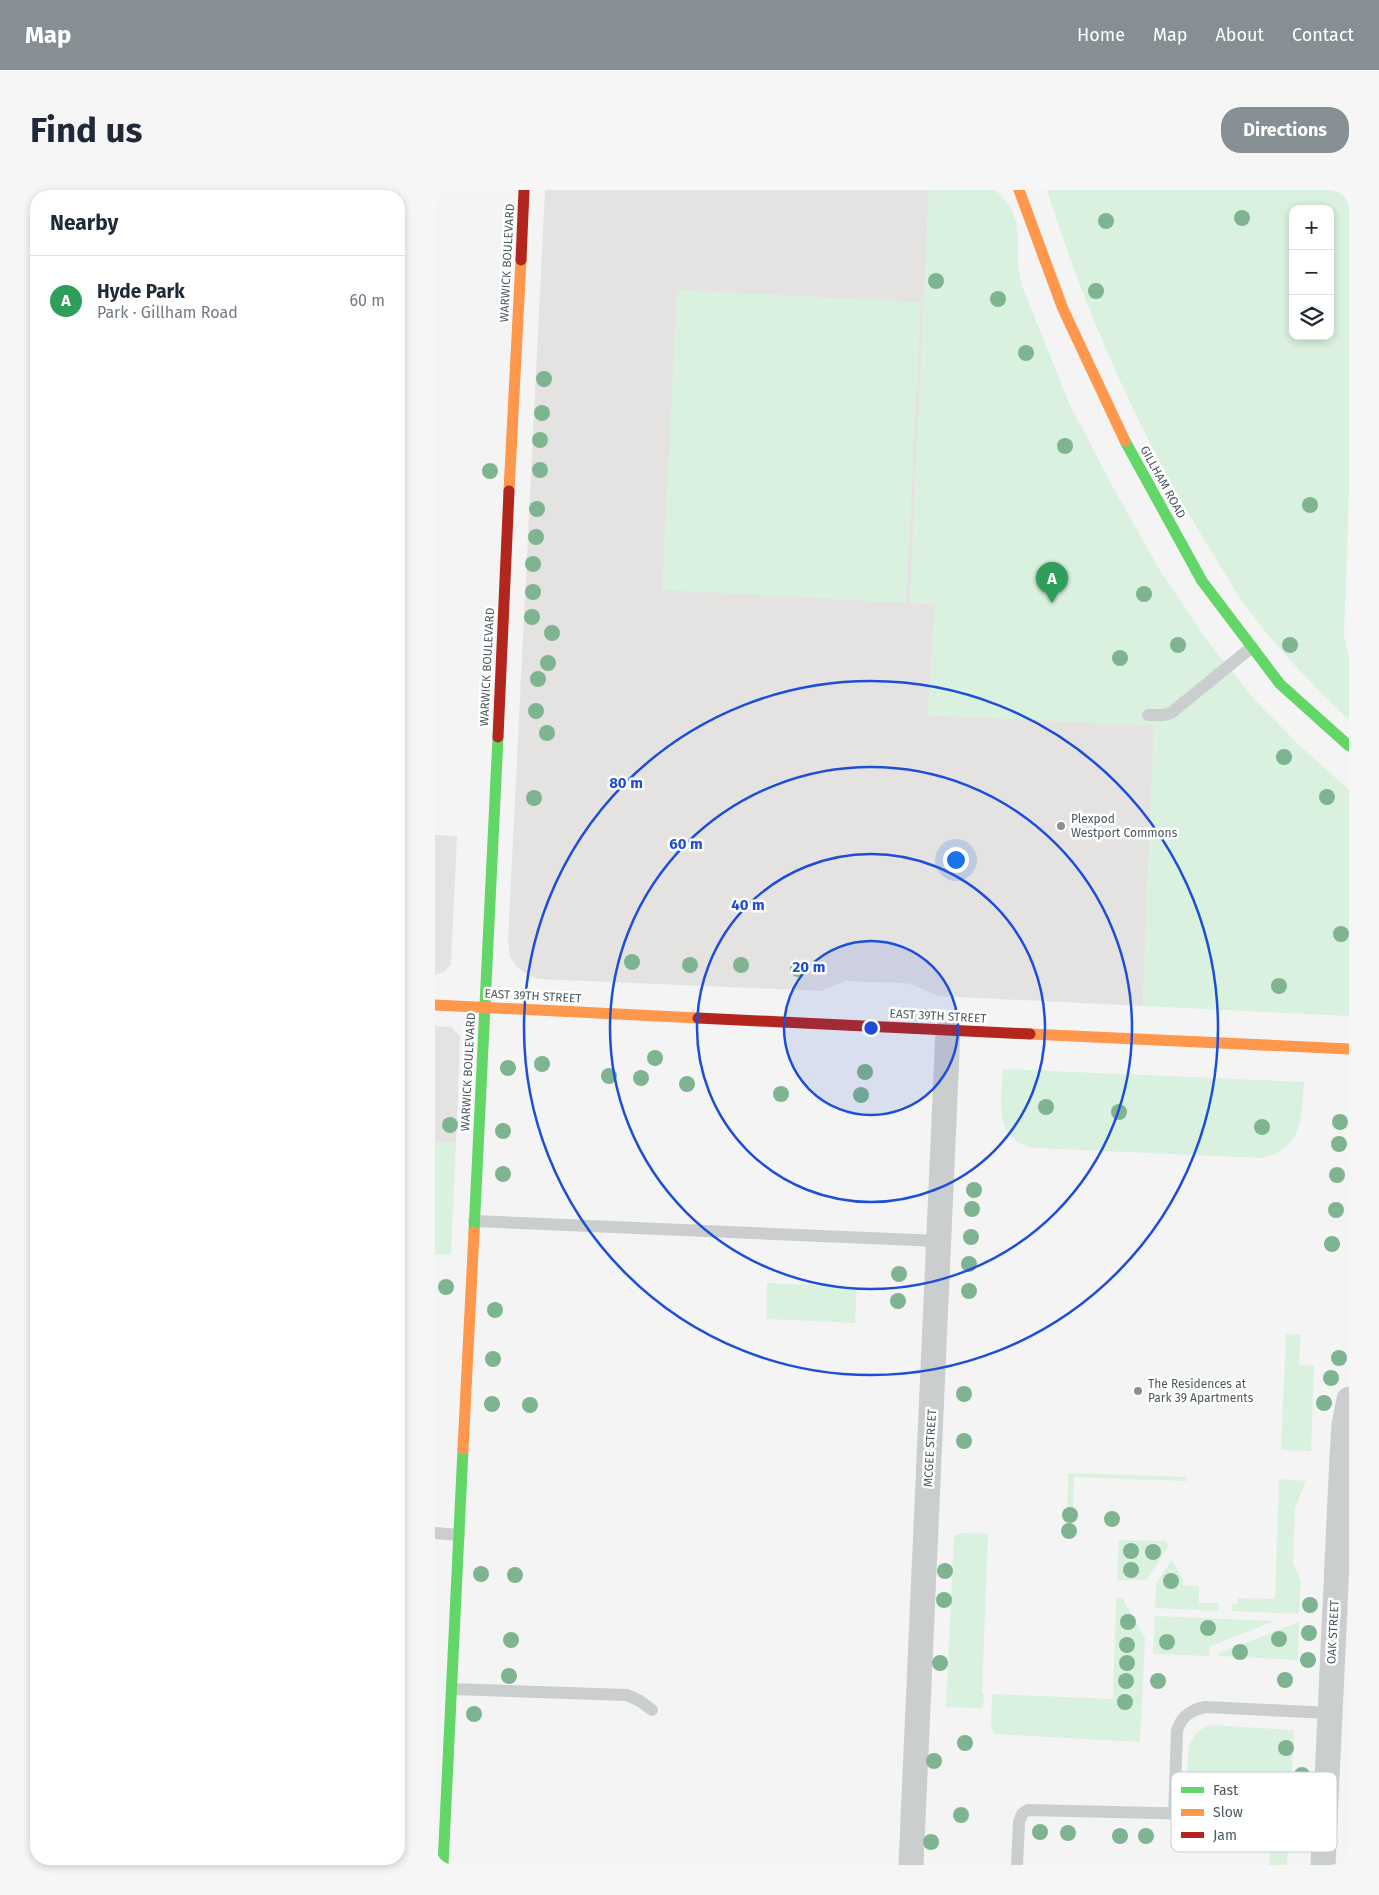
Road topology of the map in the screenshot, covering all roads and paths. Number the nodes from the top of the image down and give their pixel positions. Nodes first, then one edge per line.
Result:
1 (524, 190) edge
2 (1019, 190) edge
3 (1253, 647) junction
4 (1148, 715) dead end
5 (1349, 746) edge
6 (435, 1005) edge
7 (485, 1007) junction
8 (948, 1030) junction
9 (1349, 1049) edge
10 (474, 1221) junction
11 (939, 1241) junction
12 (1349, 1399) edge
13 (435, 1532) edge
14 (459, 1535) junction
15 (452, 1689) junction
16 (652, 1710) dead end
17 (1329, 1713) junction
18 (435, 1726) edge
19 (450, 1728) junction
20 (1176, 1772) edge
21 (1327, 1772) edge
22 (1171, 1814) edge
23 (1324, 1852) edge
24 (443, 1865) edge
25 (911, 1865) edge
26 (1017, 1865) edge
27 (1323, 1865) edge

1 - 7 street, WARWICK BOULEVARD
2 - 3 street, GILLHAM ROAD
3 - 4 lane
3 - 5 street, GILLHAM ROAD
6 - 7 street, EAST 39TH STREET
7 - 8 street, EAST 39TH STREET
7 - 10 street, WARWICK BOULEVARD
8 - 9 street, EAST 39TH STREET
8 - 11 street, MCGEE STREET
10 - 11 lane
10 - 14 street, WARWICK BOULEVARD
11 - 25 street, MCGEE STREET
12 - 17 street, OAK STREET
13 - 14 lane
14 - 15 street, WARWICK BOULEVARD
15 - 16 lane
15 - 19 street, WARWICK BOULEVARD
17 - 20 lane
17 - 21 street, OAK STREET
18 - 19 lane
19 - 24 street, WARWICK BOULEVARD
22 - 26 lane
23 - 27 street, OAK STREET

